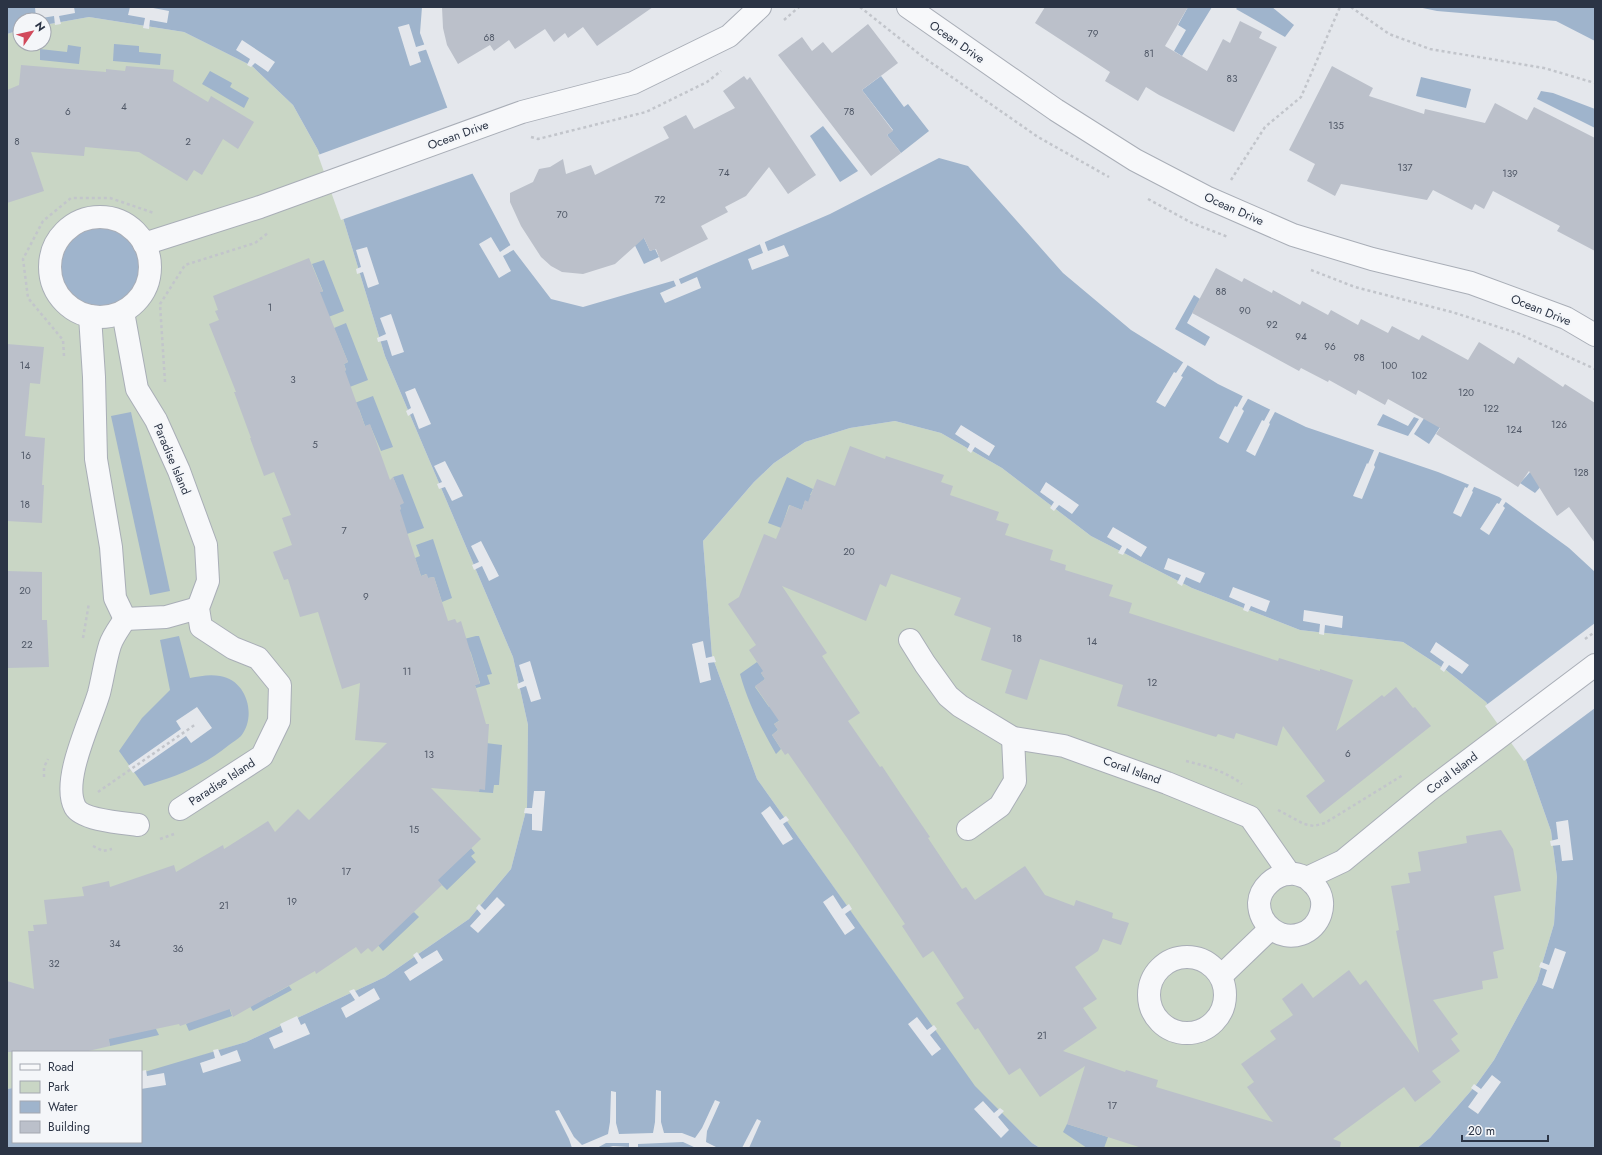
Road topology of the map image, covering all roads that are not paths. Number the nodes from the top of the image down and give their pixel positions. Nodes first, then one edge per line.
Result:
1 (760, 7) edge
2 (908, 7) edge
3 (144, 244) junction
4 (122, 312) junction
5 (90, 316) junction
6 (1595, 335) edge
7 (198, 608) junction
8 (125, 619) junction
9 (910, 640) dead end
10 (1595, 664) edge
11 (1012, 738) junction
12 (180, 809) dead end
13 (138, 826) dead end
14 (968, 829) dead end
15 (1298, 876) junction
16 (1270, 929) junction
17 (1221, 976) dead end

1 - 3 street, Ocean Drive
2 - 6 street, Ocean Drive
3 - 4 street
3 - 5 street
4 - 5 street
4 - 7 street, Paradise Island
5 - 8 street
7 - 8 street
7 - 12 street, Paradise Island
8 - 13 street
9 - 11 street, Coral Island
10 - 15 street, Coral Island
11 - 14 street
11 - 15 street, Coral Island
15 - 16 street, Coral Island
15 - 16 street, Coral Island
16 - 17 street

